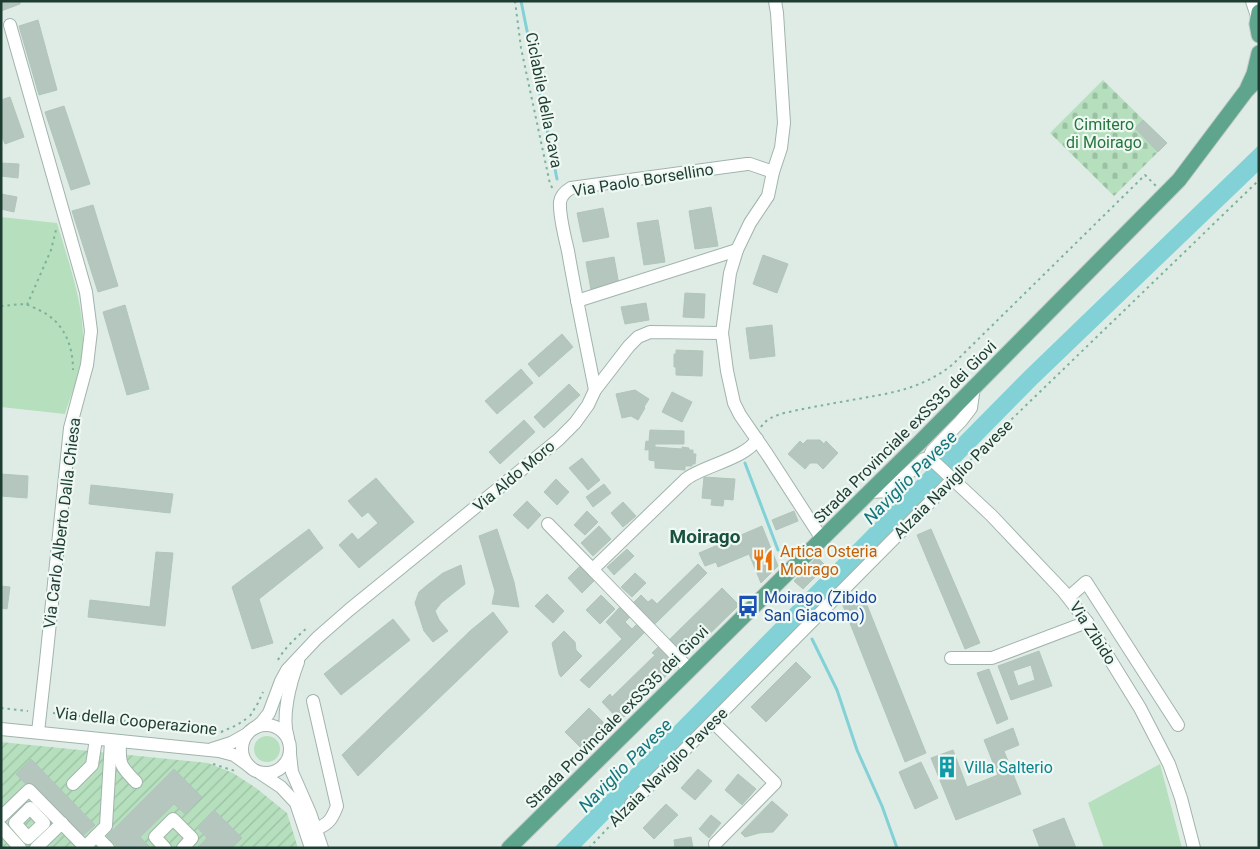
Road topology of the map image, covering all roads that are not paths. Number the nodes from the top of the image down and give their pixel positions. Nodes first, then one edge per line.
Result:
1 (775, 1) edge
2 (1256, 10) edge
3 (10, 25) dead end
4 (1259, 35) edge
5 (1259, 53) edge
6 (1259, 78) edge
7 (1246, 91) junction
8 (773, 172) junction
9 (737, 250) junction
10 (577, 301) junction
11 (722, 333) junction
12 (974, 387) junction
13 (595, 390) junction
14 (757, 439) junction
15 (931, 459) junction
16 (953, 479) junction
17 (870, 492) junction
18 (548, 524) dead end
19 (822, 540) junction
20 (594, 571) junction
21 (1069, 597) junction
22 (1087, 622) junction
23 (303, 651) junction
24 (951, 658) dead end
25 (690, 670) junction
26 (1156, 692) junction
27 (313, 701) dead end
28 (1137, 704) junction
29 (712, 722) junction
30 (1178, 725) dead end
31 (1, 729) edge
32 (251, 731) junction
33 (38, 732) junction
34 (96, 739) junction
35 (288, 739) junction
36 (116, 741) junction
37 (210, 750) junction
38 (290, 753) junction
39 (248, 770) junction
40 (136, 782) dead end
41 (73, 784) dead end
42 (631, 804) road end
43 (13, 806) junction
44 (41, 811) junction
45 (22, 816) junction
46 (1, 817) edge
47 (62, 823) junction
48 (1, 827) edge
49 (316, 829) junction
50 (96, 836) junction
51 (18, 839) edge
52 (42, 841) edge
53 (715, 844) dead end
54 (84, 847) edge
55 (164, 847) edge
56 (108, 848) edge
57 (183, 848) edge
58 (311, 848) edge
59 (322, 848) edge
60 (509, 848) edge
61 (1194, 848) edge

1 - 8 street
2 - 4 main road
3 - 33 street, Via Carlo Alberto Dalla Chiesa
5 - 7 main road, Strada Provinciale exSS35 dei Giovi
6 - 7 main road, Strada Provinciale exSS35 dei Giovi
7 - 12 main road, Strada Provinciale exSS35 dei Giovi
8 - 9 street
8 - 10 street, Via Paolo Borsellino
9 - 10 street
9 - 11 street
10 - 13 street, Via Paolo Borsellino
11 - 13 street, Via Aldo Moro
11 - 14 street
12 - 15 street
12 - 17 main road, Strada Provinciale exSS35 dei Giovi
13 - 23 street, Via Aldo Moro
14 - 19 street
14 - 20 street
15 - 16 street, Via Zibido
15 - 17 street
16 - 21 street, Via Zibido
16 - 29 street, Alzaia Naviglio Pavese
17 - 19 main road, Strada Provinciale exSS35 dei Giovi
18 - 20 street
19 - 25 main road, Strada Provinciale exSS35 dei Giovi
20 - 25 street
21 - 22 street, Via Zibido
21 - 26 street
22 - 24 street
22 - 28 street, Via Zibido
23 - 32 street, Via Aldo Moro
23 - 35 street, Via Aldo Moro
25 - 60 main road, Strada Provinciale exSS35 dei Giovi
26 - 28 street
26 - 30 street
27 - 49 street
28 - 61 street, Via Zibido
29 - 42 street, Alzaia Naviglio Pavese
29 - 53 street
31 - 33 street, Via della Cooperazione
32 - 35 street
32 - 37 street, Via della Cooperazione
32 - 39 street
33 - 34 street, Via della Cooperazione
34 - 36 street, Via della Cooperazione
34 - 41 street
35 - 38 street
36 - 37 street, Via della Cooperazione
36 - 40 street
36 - 50 street
37 - 39 street, Via della Cooperazione
38 - 39 street
38 - 49 street
39 - 58 street
43 - 44 street
43 - 45 street
43 - 46 street
44 - 45 street
44 - 47 street
44 - 52 street
45 - 51 street
47 - 52 street
47 - 54 street
48 - 51 street
49 - 59 street
50 - 54 street
50 - 56 street
51 - 52 street
55 - 57 street

